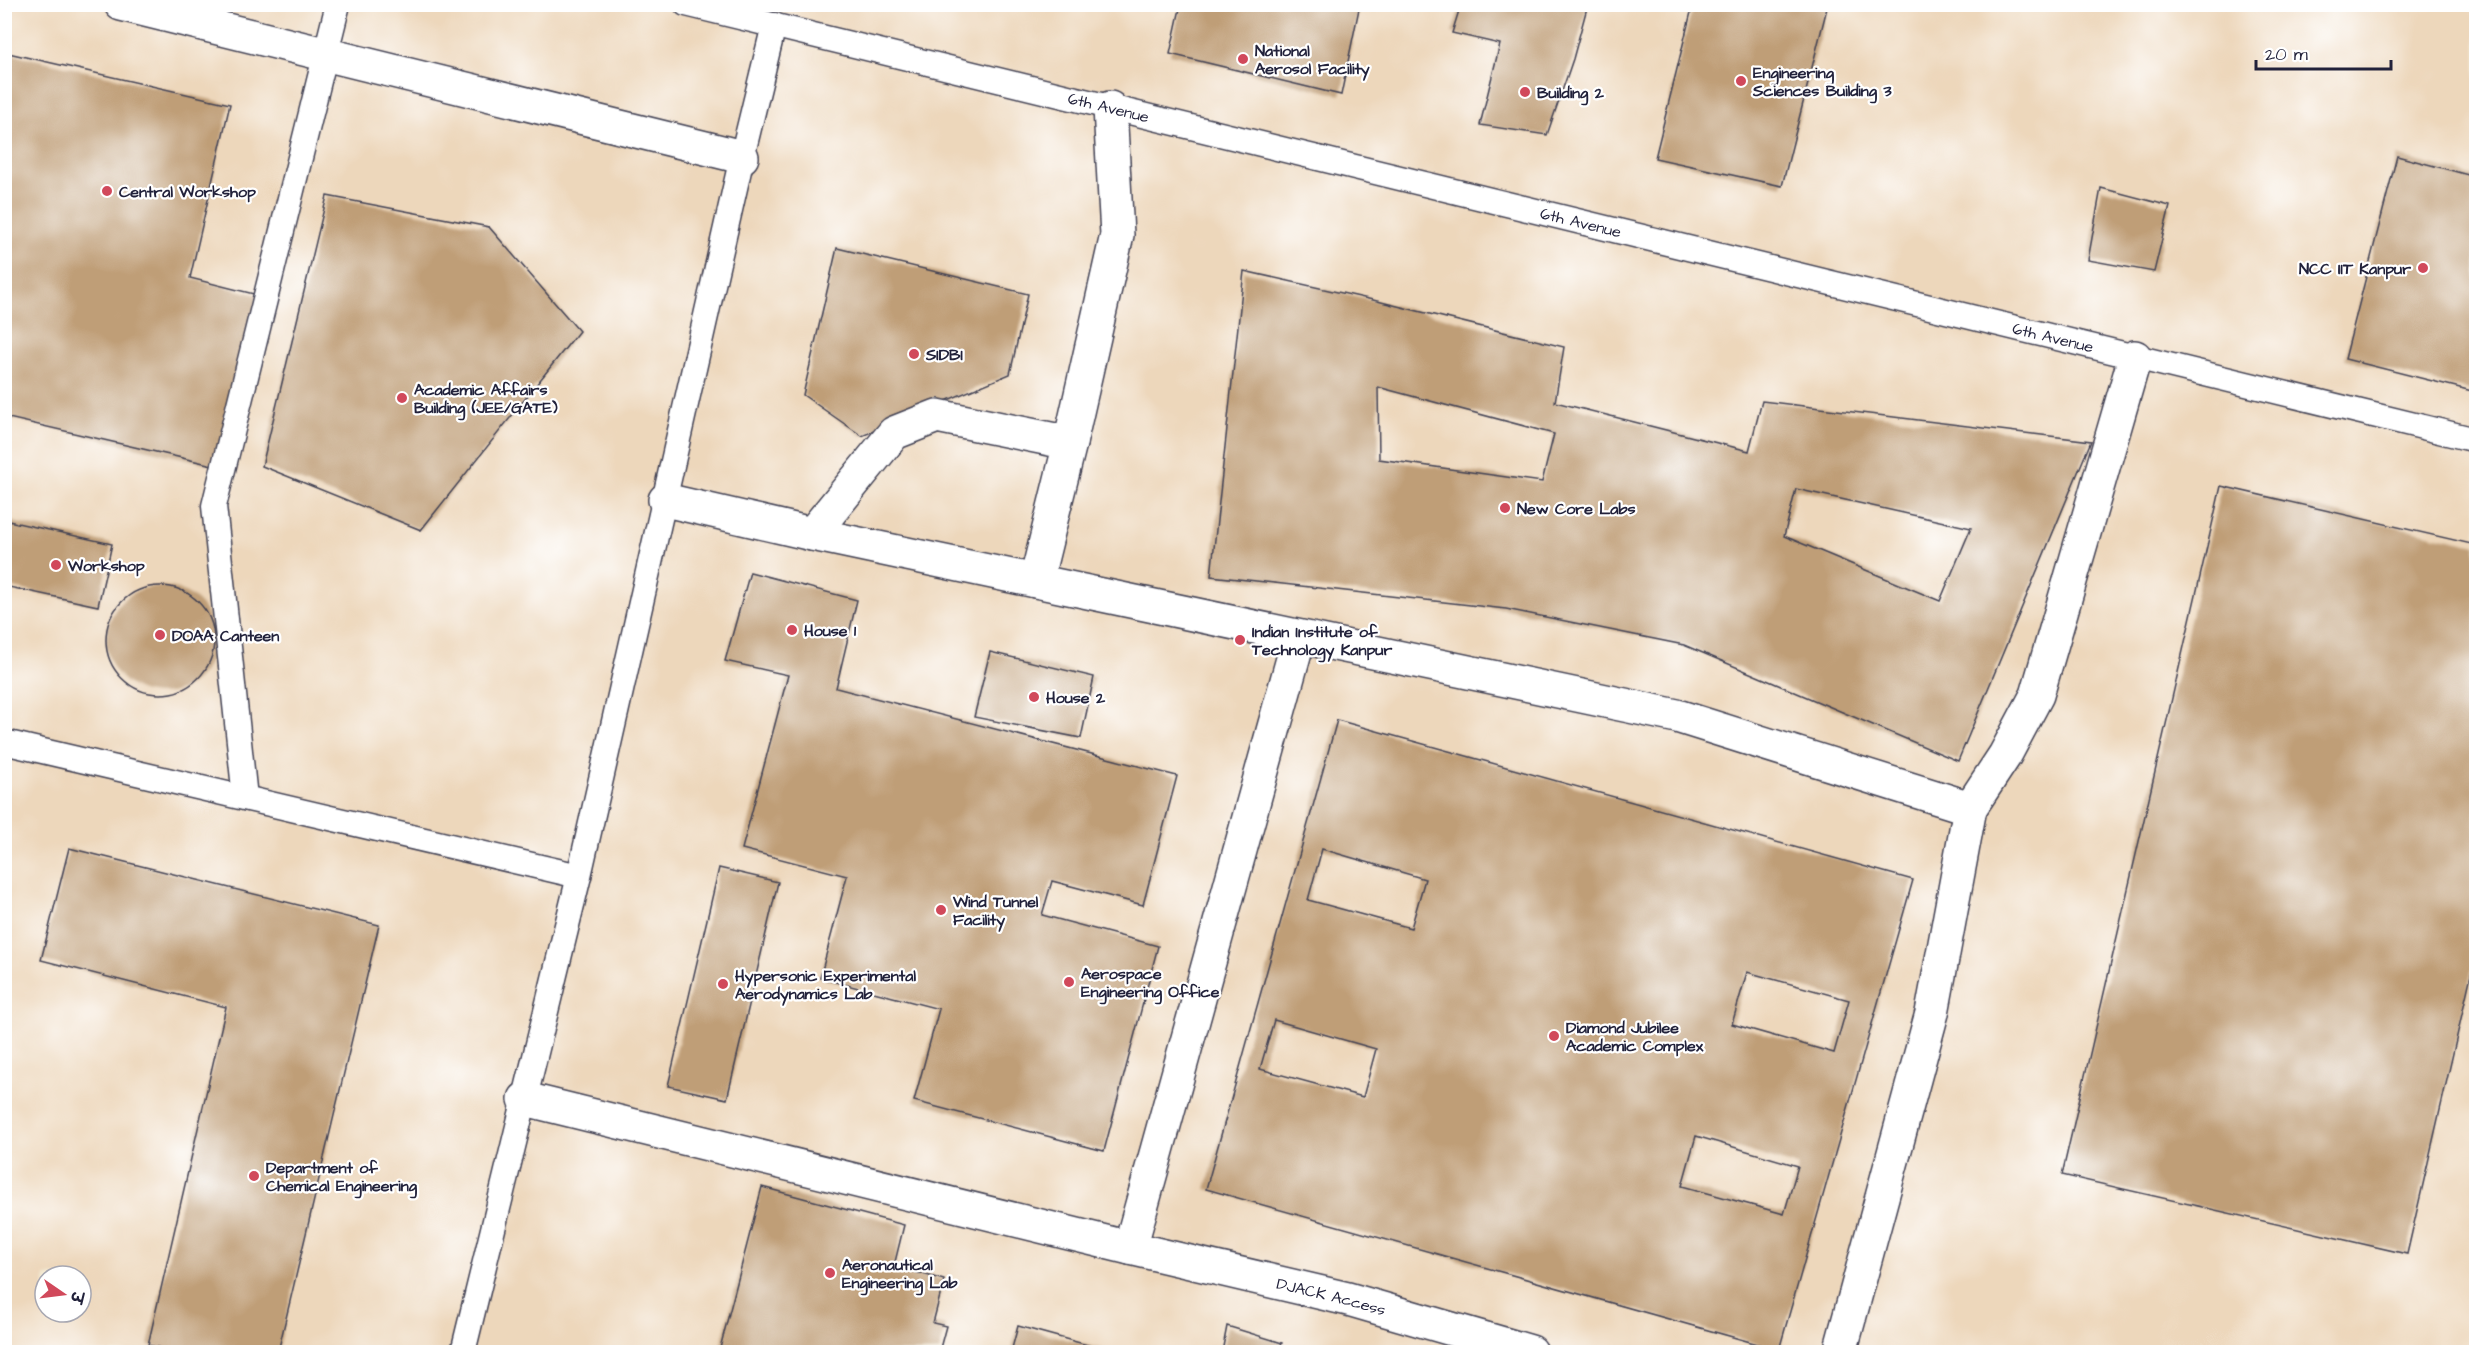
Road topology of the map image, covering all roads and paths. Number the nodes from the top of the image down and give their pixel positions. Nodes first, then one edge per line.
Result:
1 (121, 4) edge
2 (338, 4) edge
3 (686, 4) edge
4 (774, 25) junction
5 (326, 54) junction
6 (1110, 108) junction
7 (742, 157) junction
8 (2134, 357) junction
9 (2476, 440) edge
10 (1070, 443) junction
11 (665, 500) junction
12 (812, 534) junction
13 (1036, 581) junction
14 (1299, 637) junction
15 (4, 742) edge
16 (245, 798) junction
17 (1970, 808) junction
18 (579, 876) junction
19 (525, 1099) junction
20 (1130, 1248) junction
21 (463, 1353) edge
22 (1531, 1353) edge
23 (1840, 1353) edge

1 - 5 street
2 - 5 lane
3 - 4 lane, 6th Avenue
4 - 6 lane, 6th Avenue
4 - 7 lane
5 - 7 street
5 - 16 lane
6 - 8 lane, 6th Avenue
6 - 10 street
7 - 11 lane
8 - 9 lane, 6th Avenue
8 - 17 street
10 - 12 street
10 - 13 street
11 - 12 street
11 - 18 lane
12 - 13 street
13 - 14 street
14 - 17 street
14 - 20 street
15 - 16 lane
16 - 18 lane
17 - 23 street
18 - 19 lane
19 - 20 street, DJACK Access
19 - 21 lane
20 - 22 street, DJACK Access

